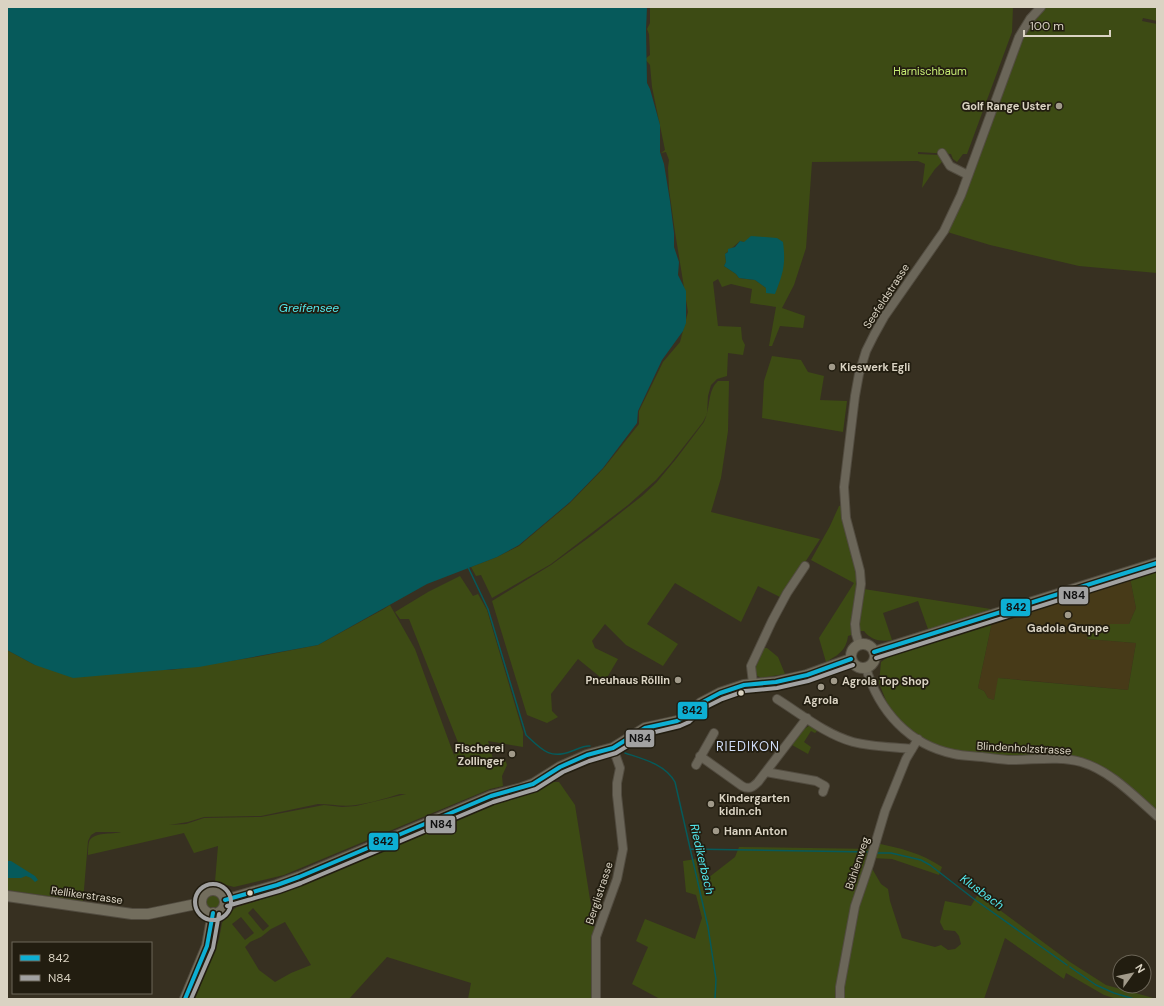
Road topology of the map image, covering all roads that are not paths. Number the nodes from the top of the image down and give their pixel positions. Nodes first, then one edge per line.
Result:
1 (1041, 7) edge
2 (942, 153) dead end
3 (968, 175) junction
4 (1157, 563) edge
5 (805, 566) dead end
6 (859, 644) junction
7 (874, 652) junction
8 (851, 659) junction
9 (866, 668) junction
10 (753, 683) junction
11 (777, 699) dead end
12 (807, 718) junction
13 (714, 733) dead end
14 (918, 740) junction
15 (613, 748) junction
16 (912, 749) junction
17 (700, 756) junction
18 (696, 765) dead end
19 (766, 772) junction
20 (823, 792) dead end
21 (1157, 816) edge
22 (7, 896) edge
23 (202, 899) junction
24 (225, 900) junction
25 (214, 913) junction
26 (185, 999) edge
27 (596, 999) edge
28 (840, 999) edge

1 - 3 street, Seefeldstrasse
2 - 3 street
3 - 6 street, Seefeldstrasse
4 - 7 main road
5 - 10 street
6 - 7 main road
6 - 8 main road
7 - 9 main road
8 - 9 main road
8 - 10 main road
9 - 14 street, Blindenholzstrasse
10 - 15 main road
11 - 12 street
12 - 16 street
12 - 19 street
13 - 17 street
14 - 16 street, Bühlenweg
14 - 21 street, Blindenholzstrasse
15 - 24 main road
15 - 27 street, Berglistrasse
16 - 28 street, Bühlenweg
17 - 18 street
17 - 19 street
19 - 20 street
22 - 23 main road, Rellikerstrasse
23 - 24 main road
23 - 25 main road
24 - 25 main road
25 - 26 main road

